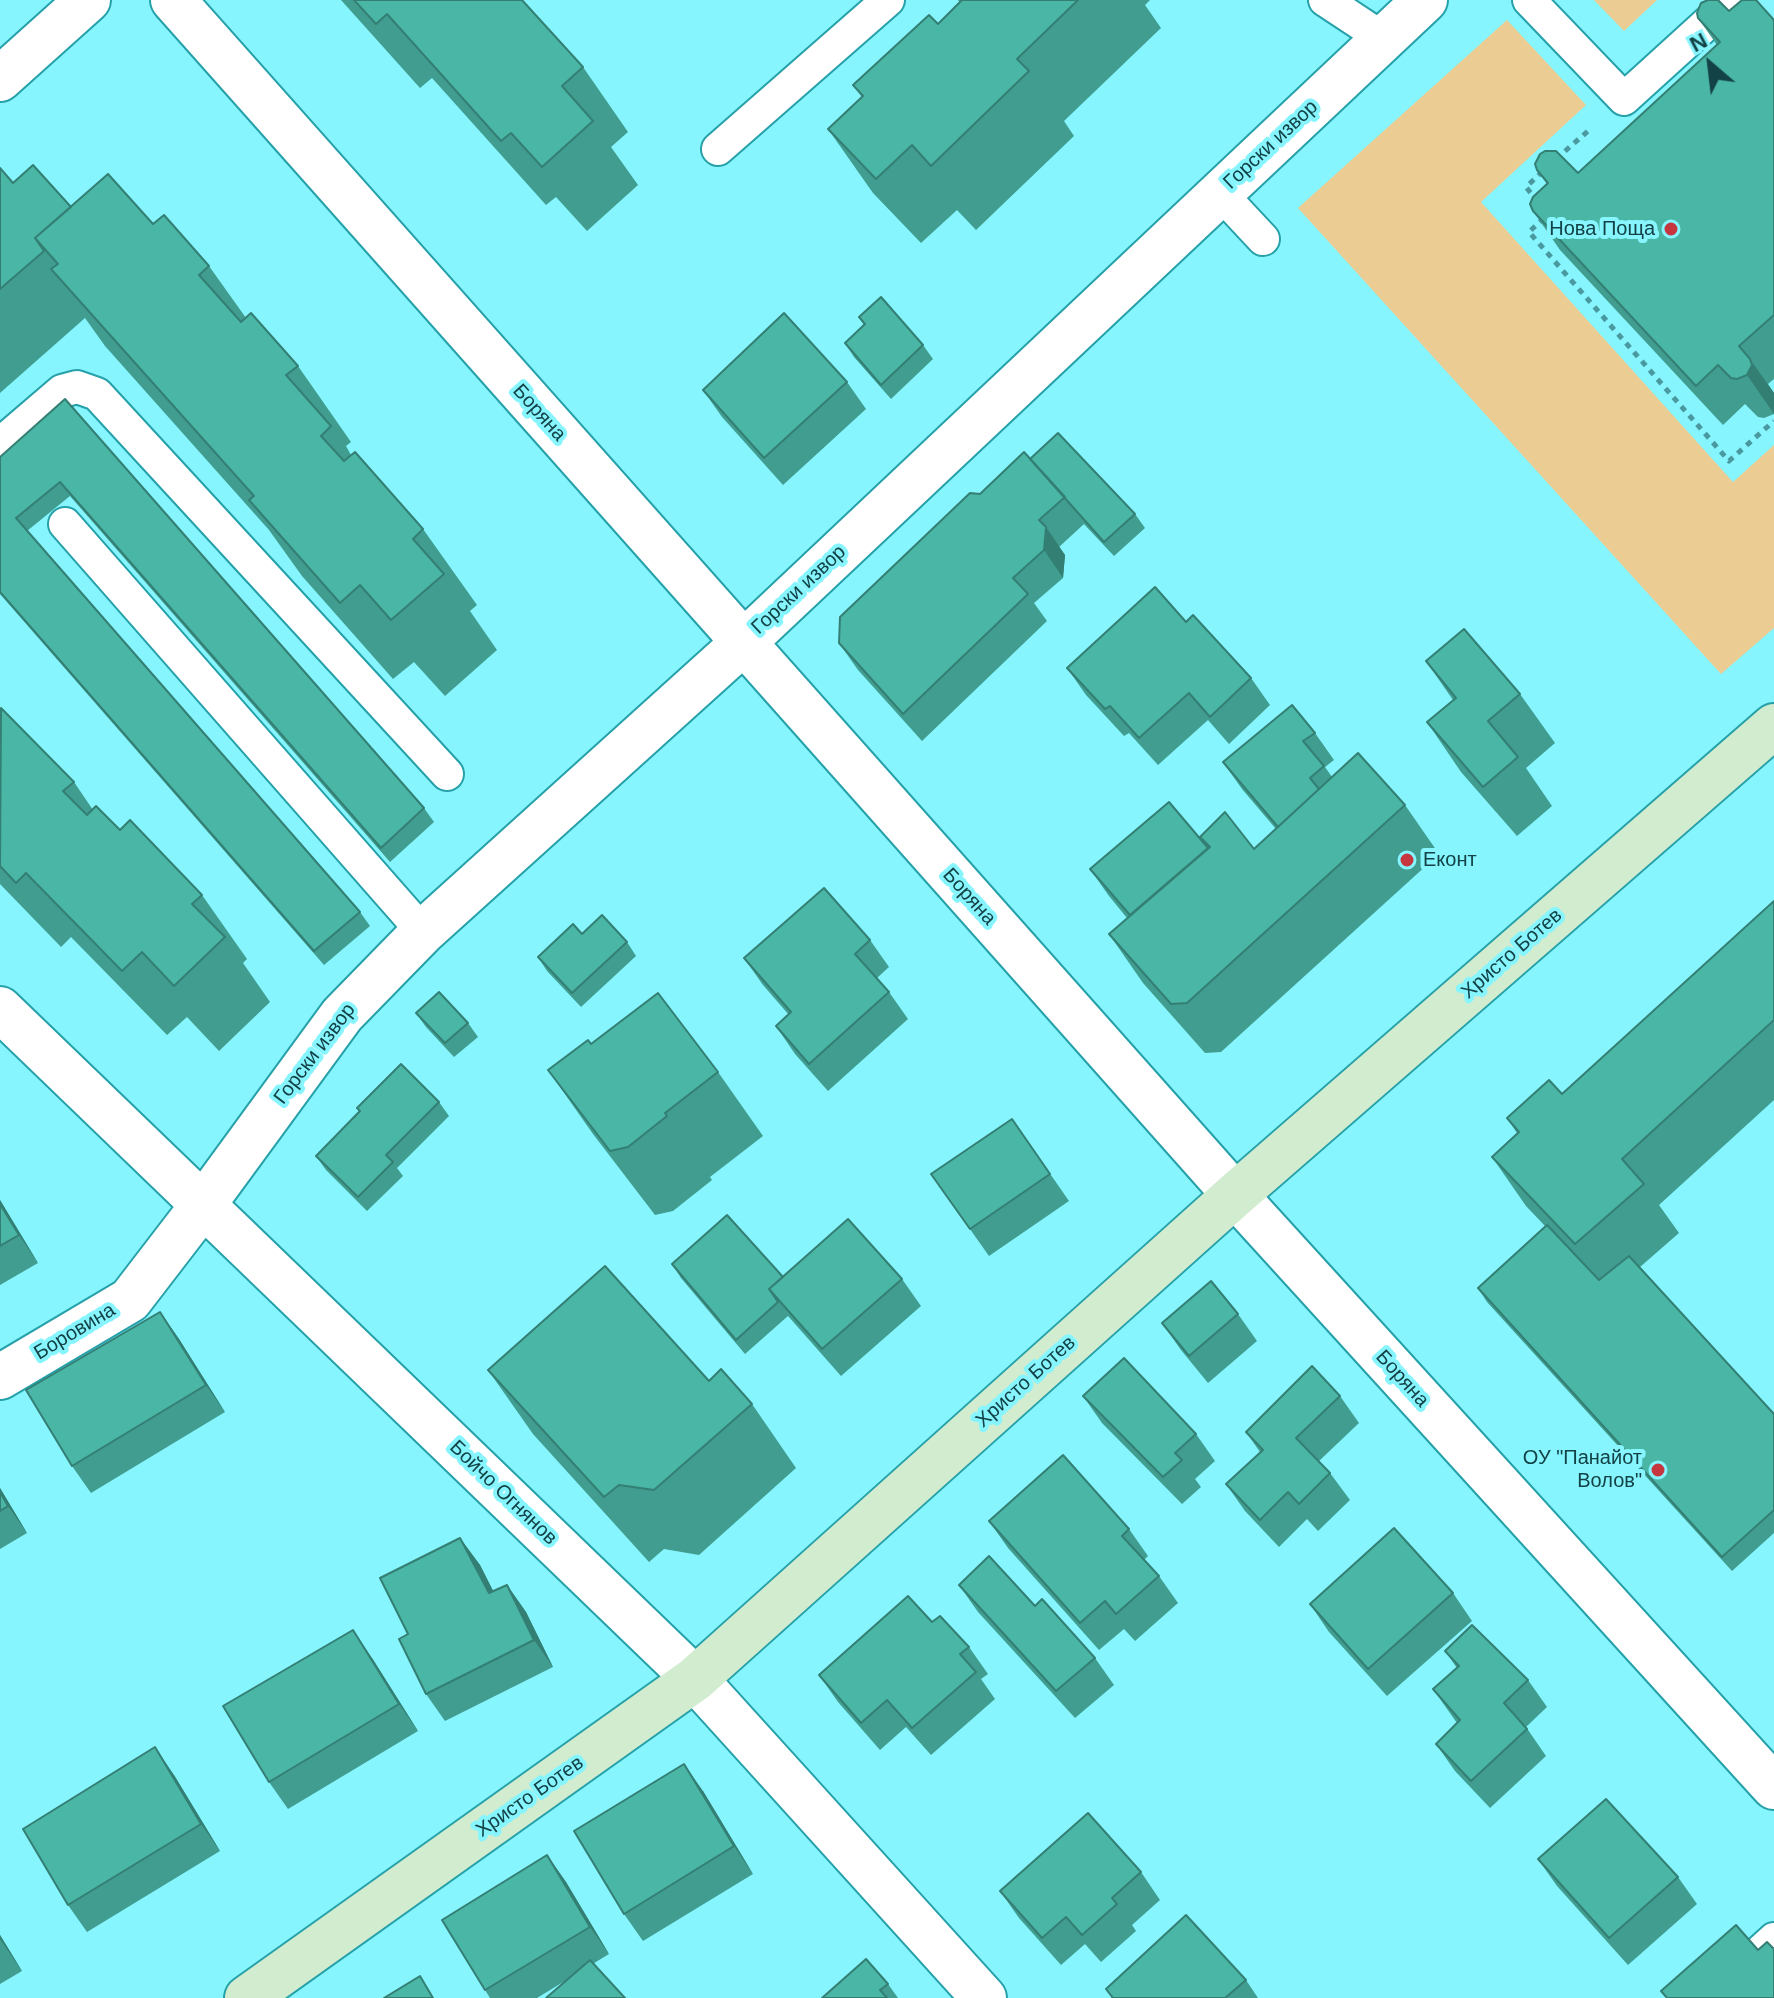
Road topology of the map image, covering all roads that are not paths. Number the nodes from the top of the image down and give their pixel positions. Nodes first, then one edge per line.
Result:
1 (88, 0) edge
2 (173, 0) edge
3 (888, 0) edge
4 (1325, 0) edge
5 (1425, 0) edge
6 (1529, 0) edge
7 (1733, 0) edge
8 (1384, 39) junction
9 (0, 79) edge
10 (718, 149) dead end
11 (1220, 193) junction
12 (1263, 239) dead end
13 (0, 444) edge
14 (65, 524) dead end
15 (743, 643) junction
16 (1774, 726) edge
17 (447, 774) dead end
18 (423, 932) junction
19 (0, 1009) edge
20 (1235, 1195) junction
21 (203, 1205) junction
22 (0, 1377) edge
23 (695, 1679) junction
24 (1774, 1787) edge
25 (1774, 1939) edge
26 (247, 1998) edge
27 (984, 1998) edge
28 (1726, 1998) edge

1 - 9 street
2 - 15 street, Боряна
3 - 10 lane
4 - 8 lane
5 - 8 street, Горски извор
6 - 7 lane
8 - 11 street, Горски извор
11 - 12 lane
11 - 15 street, Горски извор
13 - 17 lane
14 - 18 lane
15 - 18 street, Горски извор
15 - 20 street, Боряна
16 - 20 street, Христо Ботев
18 - 21 street, Горски извор
19 - 21 street, Бойчо Огнянов
20 - 23 street, Христо Ботев
20 - 24 street, Боряна
21 - 22 street, Боровина
21 - 23 street, Бойчо Огнянов
23 - 26 street, Христо Ботев
23 - 27 street, Бойчо Огнянов
25 - 28 lane

